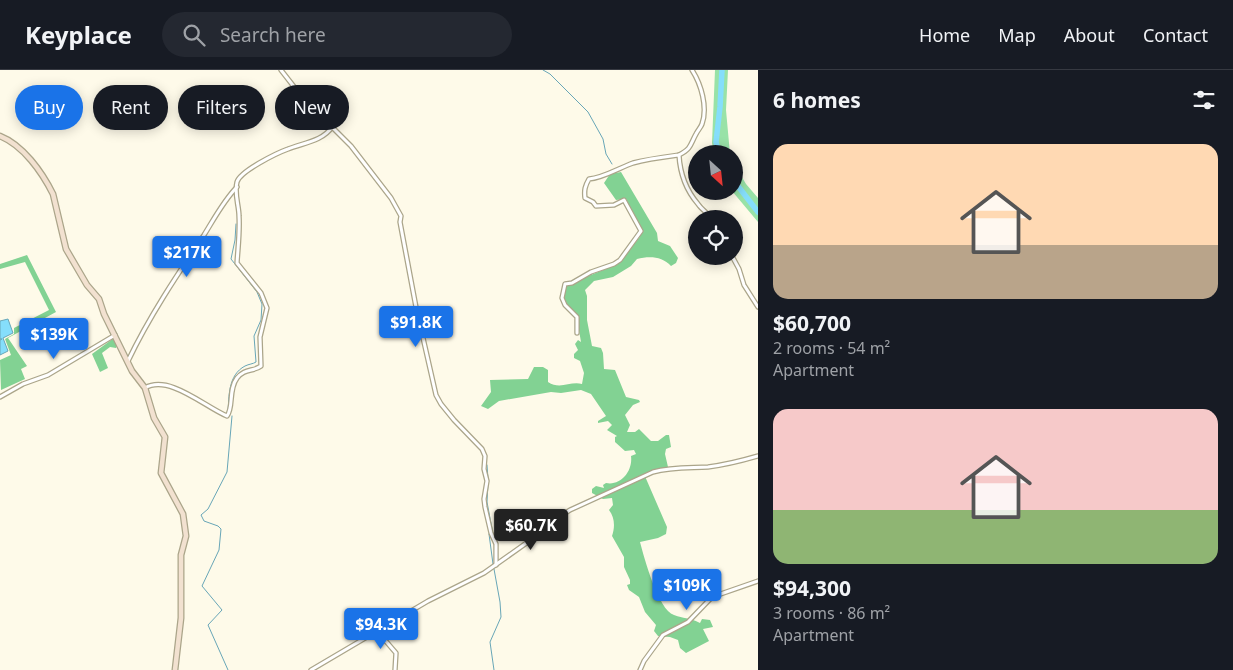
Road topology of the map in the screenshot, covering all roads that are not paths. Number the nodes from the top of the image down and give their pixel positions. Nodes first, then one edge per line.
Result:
1 (281, 70) edge
2 (692, 70) edge
3 (293, 85) edge
4 (331, 130) edge
5 (334, 130) edge
6 (0, 136) edge
7 (679, 155) junction
8 (237, 187) junction
9 (703, 210) edge
10 (737, 265) edge
11 (758, 307) edge
12 (577, 333) dead end
13 (115, 335) junction
14 (127, 361) junction
15 (145, 388) junction
16 (0, 397) edge
17 (758, 456) edge
18 (496, 565) junction
19 (758, 581) edge
20 (380, 629) junction
21 (175, 670) edge
22 (311, 670) edge
23 (395, 670) edge
24 (640, 670) edge

1 - 3 street
2 - 7 street
4 - 8 street
5 - 18 street
6 - 13 street
7 - 9 street
7 - 12 street
8 - 14 street
8 - 15 street
10 - 11 street
13 - 14 street
13 - 16 street
14 - 15 street
15 - 21 street
17 - 18 street
18 - 20 street
19 - 24 street
20 - 22 street
20 - 23 street

